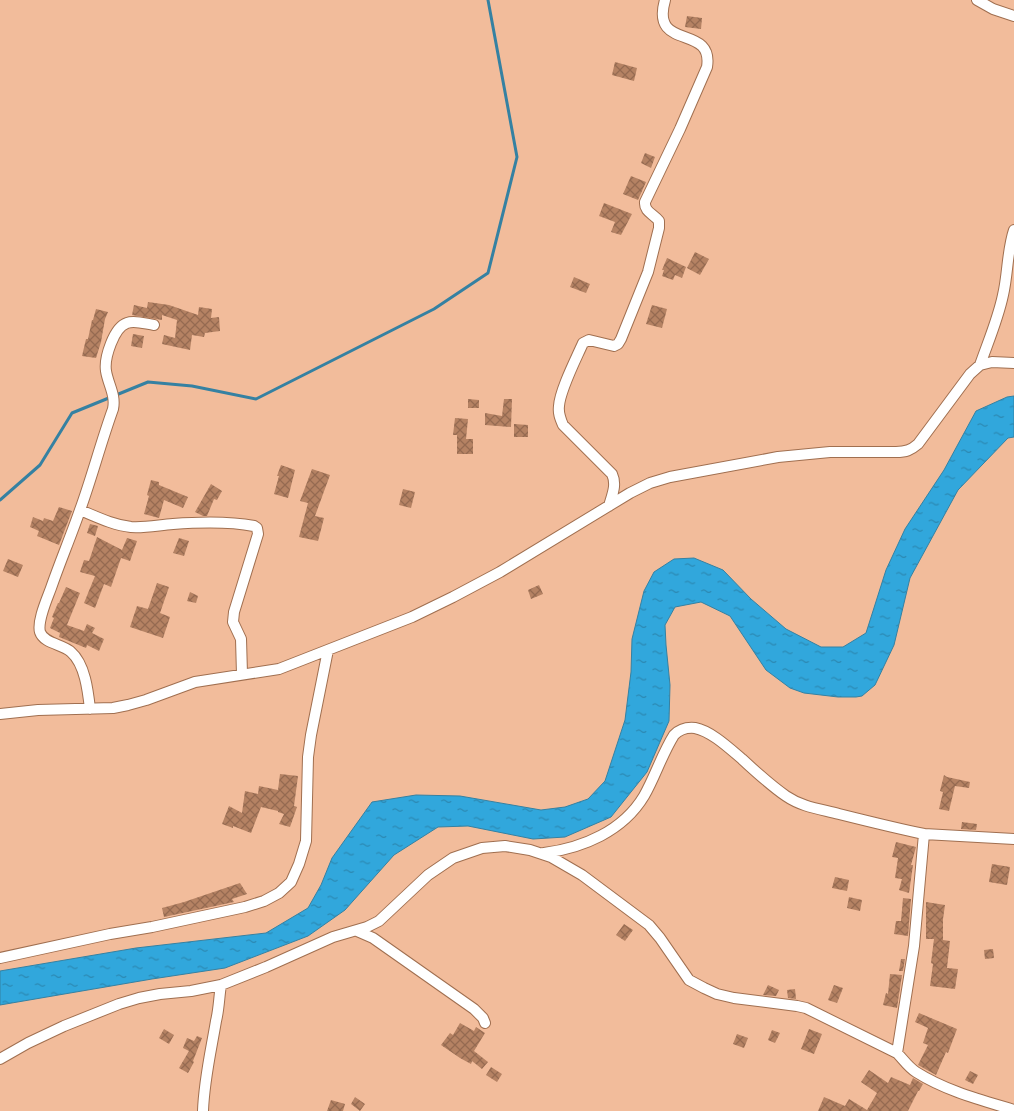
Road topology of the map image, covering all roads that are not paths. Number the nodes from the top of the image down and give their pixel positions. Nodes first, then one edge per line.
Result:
1 (665, 0) edge
2 (977, 0) edge
3 (1014, 16) edge
4 (1014, 230) edge
5 (154, 325) dead end
6 (1014, 363) edge
7 (980, 364) junction
8 (612, 474) junction
9 (630, 493) junction
10 (609, 506) junction
11 (80, 510) junction
12 (328, 650) junction
13 (242, 674) junction
14 (90, 708) junction
15 (0, 714) edge
16 (924, 834) junction
17 (1014, 840) edge
18 (542, 854) junction
19 (357, 931) junction
20 (0, 958) edge
21 (221, 985) junction
22 (485, 1023) dead end
23 (897, 1052) junction
24 (0, 1059) edge
25 (1014, 1110) edge
26 (203, 1111) edge

1 - 8 street
2 - 3 street
4 - 7 street
5 - 11 street
6 - 7 street
7 - 9 street
8 - 9 street
8 - 10 street
9 - 10 street
10 - 12 street
11 - 13 street
11 - 14 street
12 - 13 street
12 - 20 street
13 - 14 street
14 - 15 street
16 - 17 street
16 - 18 street
16 - 23 street
18 - 19 street
18 - 23 street
19 - 21 street
19 - 22 street
21 - 24 street
21 - 26 street
23 - 25 street

